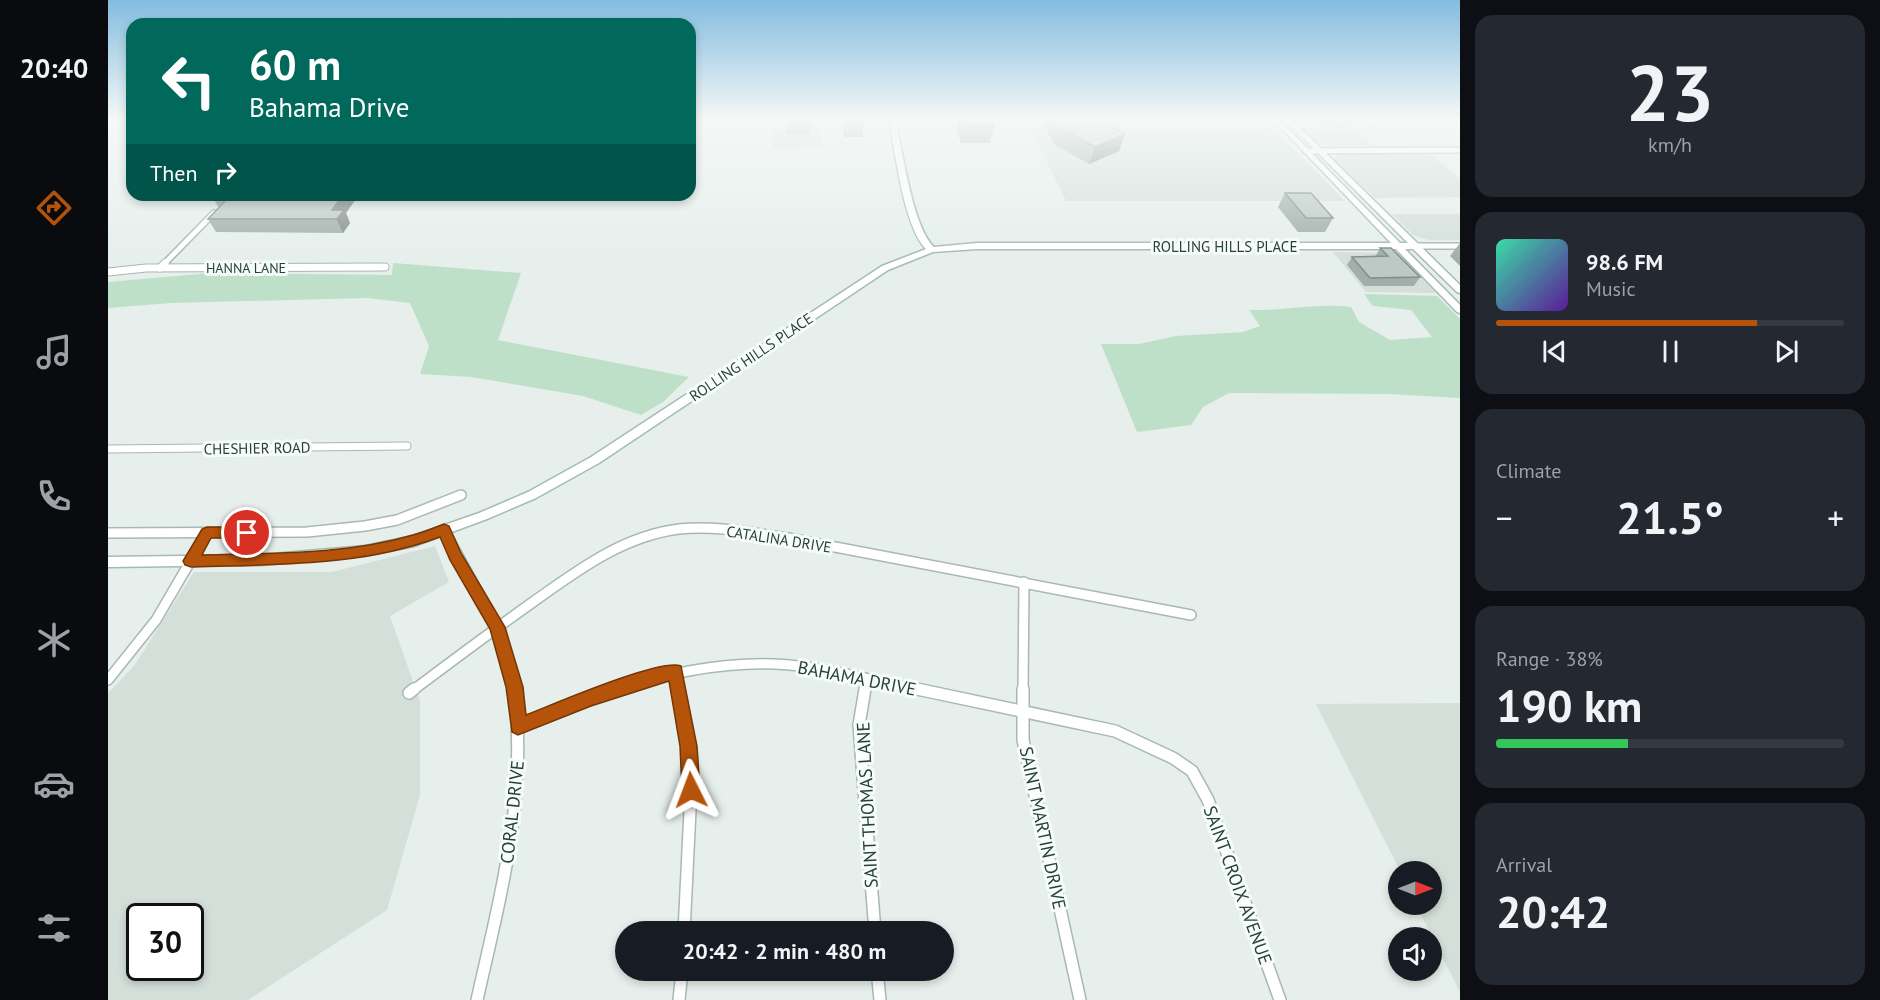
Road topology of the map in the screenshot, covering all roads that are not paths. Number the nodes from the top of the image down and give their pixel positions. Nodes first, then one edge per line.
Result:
1 (902, 166) edge
2 (1320, 166) edge
3 (1336, 166) edge
4 (217, 210) edge
5 (1397, 246) junction
6 (1415, 246) junction
7 (1460, 246) edge
8 (932, 250) junction
9 (385, 267) dead end
10 (160, 268) junction
11 (108, 272) edge
12 (1460, 290) edge
13 (1460, 310) edge
14 (406, 446) dead end
15 (108, 449) edge
16 (461, 495) dead end
17 (444, 530) junction
18 (108, 533) edge
19 (207, 533) junction
20 (191, 561) junction
21 (108, 562) edge
22 (1024, 582) junction
23 (1191, 615) dead end
24 (497, 627) junction
25 (676, 672) junction
26 (108, 680) edge
27 (867, 680) junction
28 (409, 693) dead end
29 (1023, 711) junction
30 (518, 726) junction
31 (1192, 771) joint
32 (685, 921) edge
33 (874, 921) edge
34 (681, 981) edge
35 (879, 981) edge
36 (477, 1000) edge
37 (679, 1000) edge
38 (880, 1000) edge
39 (1080, 1000) edge
40 (1280, 1000) edge

1 - 8 street
2 - 5 street
3 - 6 street
4 - 10 street
5 - 6 street, ROLLING HILLS PLACE
5 - 8 street, ROLLING HILLS PLACE
5 - 13 street
6 - 7 street
6 - 12 street
8 - 17 street, ROLLING HILLS PLACE
9 - 10 street, HANNA LANE
10 - 11 street, HANNA LANE
14 - 15 street, CHESHIER ROAD
16 - 19 street
17 - 20 street, ROLLING HILLS PLACE
17 - 24 street, CORAL DRIVE
18 - 19 street
19 - 20 street
20 - 21 street, ROLLING HILLS PLACE
20 - 26 street
22 - 23 street, CATALINA DRIVE
22 - 24 street, CATALINA DRIVE
22 - 29 street, SAINT MARTIN DRIVE
24 - 28 street, CATALINA DRIVE
24 - 30 street, CORAL DRIVE
25 - 27 street, BAHAMA DRIVE
25 - 30 street, BAHAMA DRIVE
25 - 32 street
27 - 29 street, BAHAMA DRIVE
27 - 33 street, SAINT THOMAS LANE
29 - 31 street, BAHAMA DRIVE
29 - 39 street, SAINT MARTIN DRIVE
30 - 36 street, CORAL DRIVE
31 - 40 street, SAINT CROIX AVENUE
34 - 37 street
35 - 38 street

